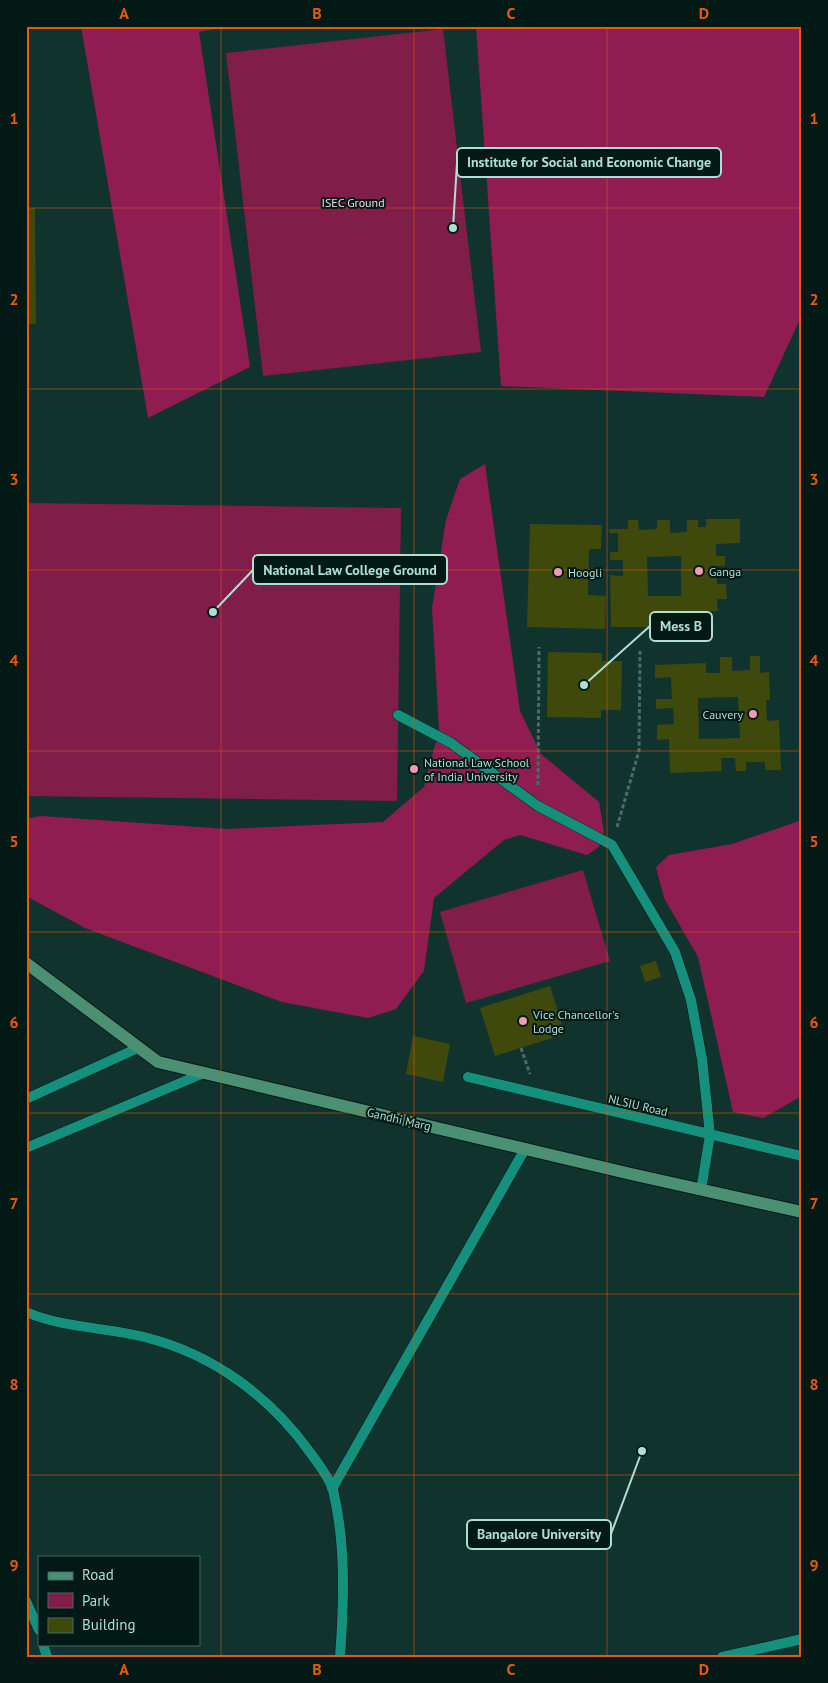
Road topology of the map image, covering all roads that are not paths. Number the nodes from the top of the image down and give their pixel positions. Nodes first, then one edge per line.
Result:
1 (398, 715) dead end
2 (26, 963) edge
3 (138, 1048) junction
4 (204, 1074) junction
5 (468, 1077) dead end
6 (26, 1099) edge
7 (710, 1134) junction
8 (26, 1148) edge
9 (525, 1149) junction
10 (802, 1156) edge
11 (701, 1190) junction
12 (802, 1212) edge
13 (26, 1312) edge
14 (332, 1488) junction
15 (26, 1601) edge
16 (38, 1628) edge
17 (802, 1639) edge
18 (340, 1657) edge
19 (722, 1657) edge

1 - 7 lane
2 - 3 main road, Gandhi Marg
3 - 4 main road, Gandhi Marg
3 - 6 lane
4 - 8 lane
4 - 9 main road, Gandhi Marg
5 - 7 lane, NLSIU Road
7 - 10 lane, NLSIU Road
7 - 11 lane
9 - 11 main road, Gandhi Marg
9 - 14 lane
11 - 12 main road, Gandhi Marg
13 - 14 lane
14 - 18 lane
15 - 16 lane
17 - 19 lane

